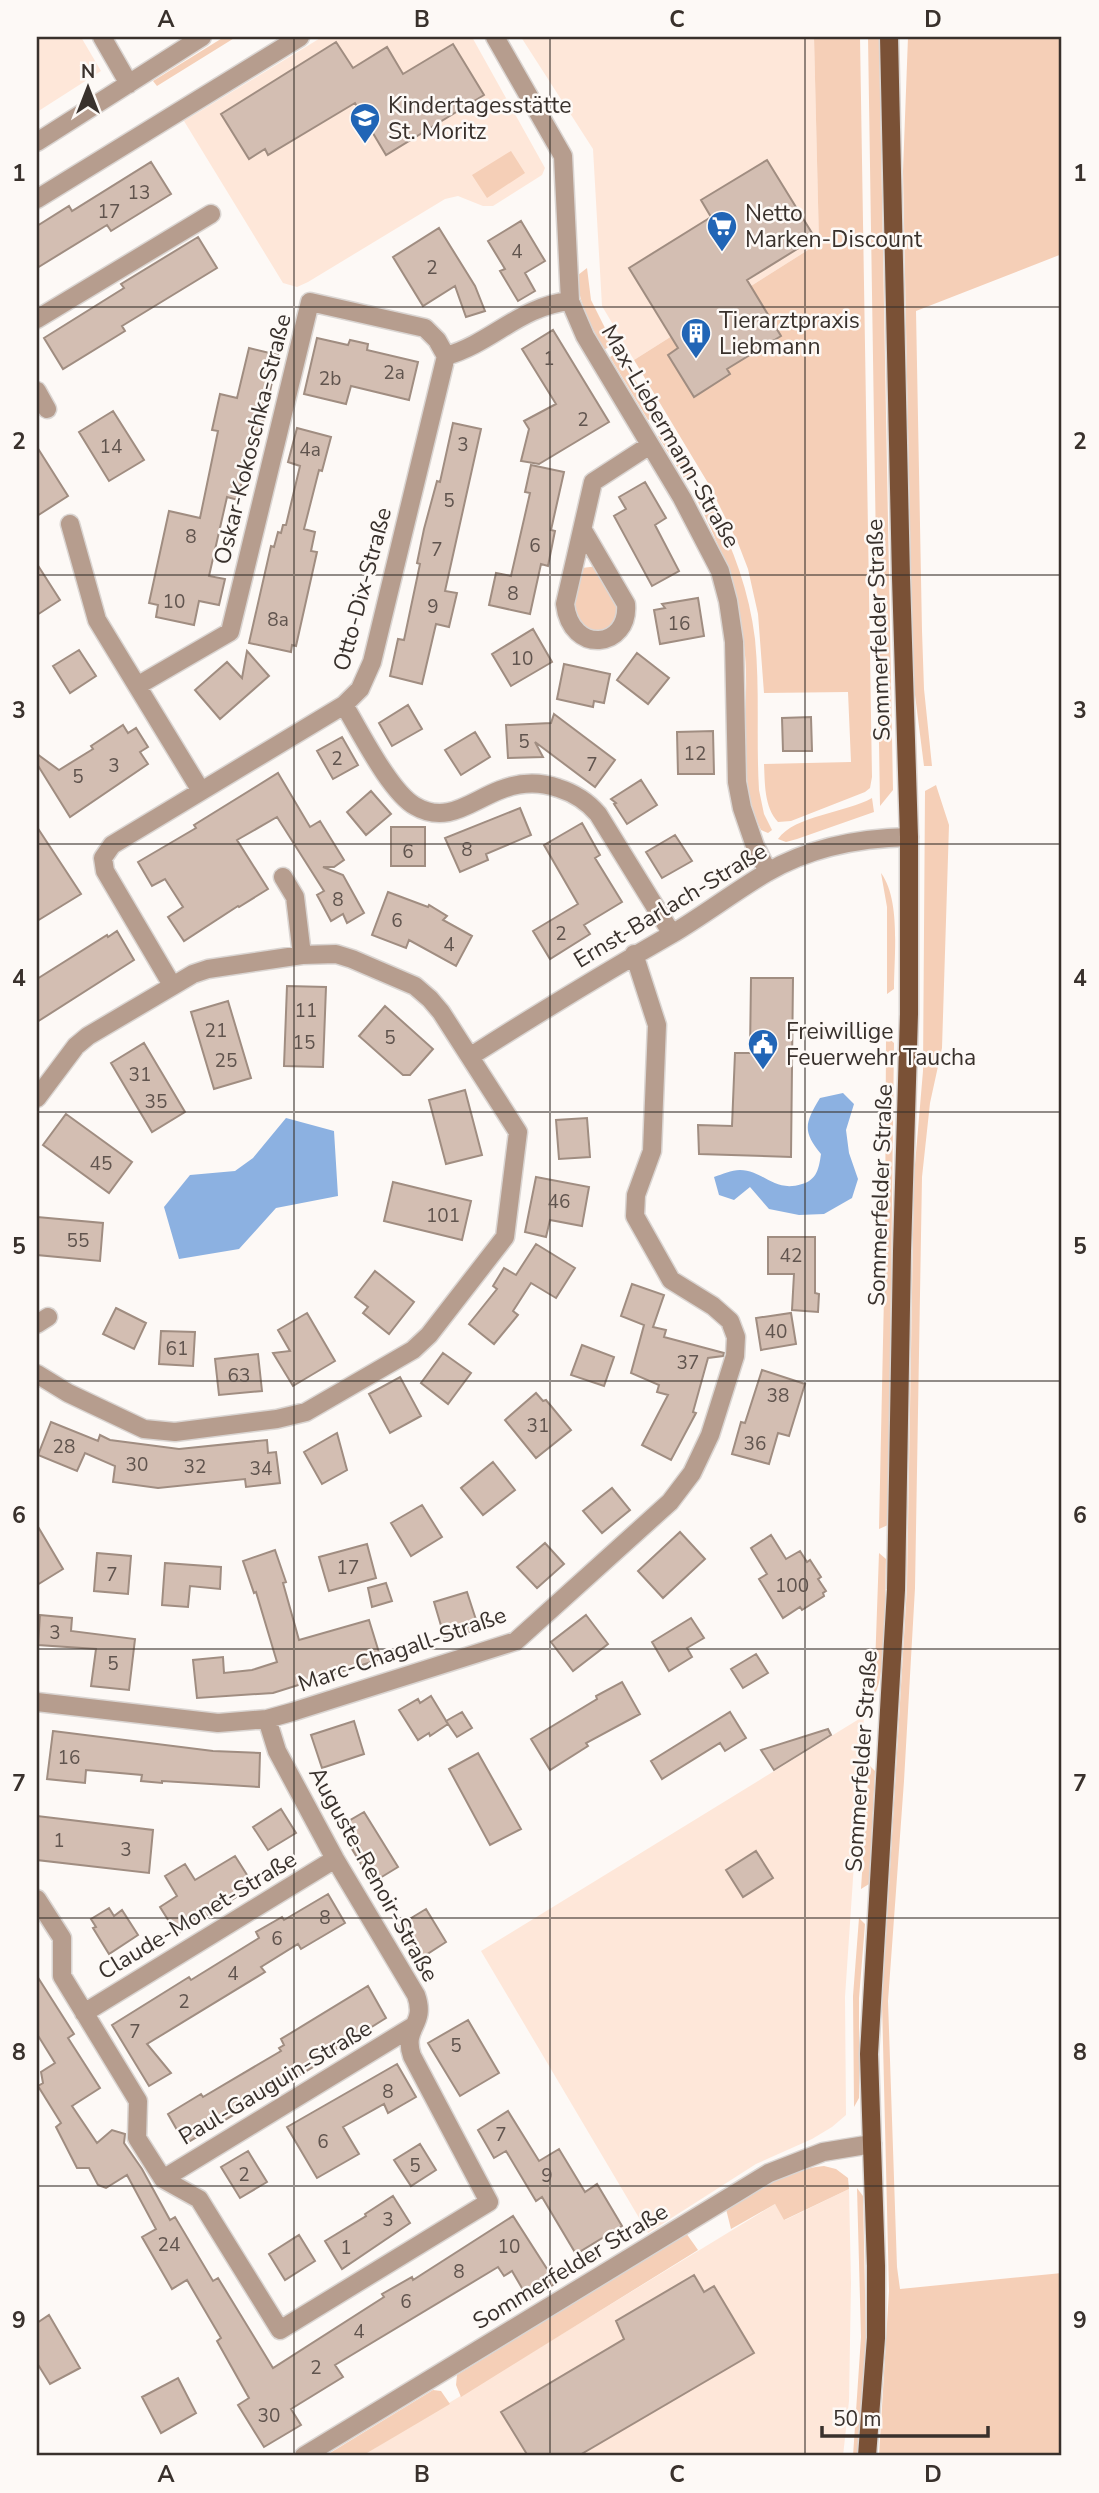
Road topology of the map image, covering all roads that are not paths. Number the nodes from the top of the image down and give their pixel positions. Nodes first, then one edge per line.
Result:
1 (102, 37) edge
2 (202, 37) edge
3 (300, 37) edge
4 (495, 37) edge
5 (889, 37) edge
6 (129, 84) junction
7 (37, 142) edge
8 (37, 199) edge
9 (211, 214) dead end
10 (570, 301) junction
11 (37, 319) edge
12 (446, 356) junction
13 (37, 391) edge
14 (47, 409) dead end
15 (650, 445) junction
16 (70, 524) dead end
17 (584, 531) junction
18 (137, 686) junction
19 (344, 705) junction
20 (201, 791) junction
21 (909, 837) junction
22 (768, 872) junction
23 (283, 877) dead end
24 (672, 934) junction
25 (634, 954) junction
26 (302, 956) junction
27 (172, 985) junction
28 (471, 1056) junction
29 (37, 1098) edge
30 (37, 1374) edge
31 (37, 1702) edge
32 (267, 1719) junction
33 (335, 1859) junction
34 (37, 1899) edge
35 (84, 2013) junction
36 (412, 2027) junction
37 (872, 2144) junction
38 (163, 2179) junction
39 (304, 2456) edge
40 (867, 2456) edge

1 - 6 street
2 - 6 street
3 - 8 street
4 - 10 street, Max-Liebermann-Straße
5 - 21 main road, Sommerfelder Straße
6 - 7 street
9 - 11 street
10 - 12 street
10 - 15 street, Max-Liebermann-Straße
12 - 18 street, Oskar-Kokoschka-Straße
12 - 19 street, Otto-Dix-Straße
13 - 14 street
15 - 17 street
15 - 22 street, Max-Liebermann-Straße
16 - 18 street
17 - 17 street
18 - 20 street
19 - 20 street, Otto-Dix-Straße
19 - 24 street
20 - 27 street, Otto-Dix-Straße
21 - 22 street, Ernst-Barlach-Straße
21 - 37 main road, Sommerfelder Straße
22 - 24 street, Ernst-Barlach-Straße
23 - 26 street
24 - 25 street, Ernst-Barlach-Straße
25 - 28 street, Ernst-Barlach-Straße
25 - 32 street, Marc-Chagall-Straße
26 - 27 street
26 - 28 street
27 - 29 street
28 - 30 street
31 - 32 street, Marc-Chagall-Straße
32 - 33 street, Auguste-Renoir-Straße
33 - 35 street, Claude-Monet-Straße
33 - 36 street, Auguste-Renoir-Straße
34 - 35 street
35 - 38 street
36 - 38 street, Paul-Gauguin-Straße
36 - 38 street, Auguste-Renoir-Straße
37 - 39 street, Sommerfelder Straße
37 - 40 main road, Sommerfelder Straße

